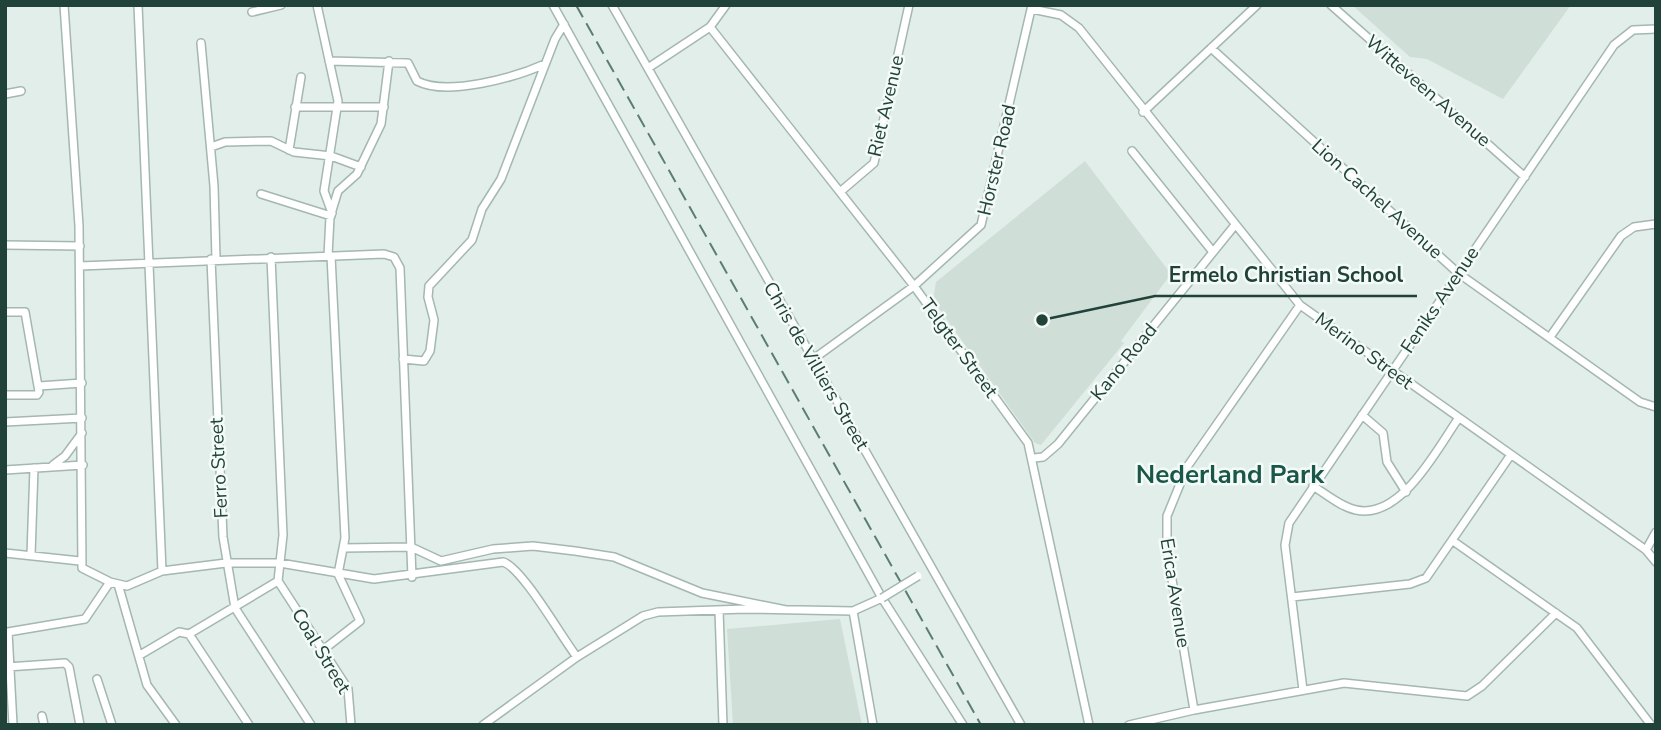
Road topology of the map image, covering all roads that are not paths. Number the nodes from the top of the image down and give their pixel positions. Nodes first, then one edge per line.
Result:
1 (64, 5) edge
2 (138, 5) edge
3 (281, 5) edge
4 (317, 5) edge
5 (554, 5) edge
6 (612, 5) edge
7 (726, 5) edge
8 (909, 5) edge
9 (1242, 5) edge
10 (1257, 5) edge
11 (1331, 5) edge
12 (1032, 7) edge
13 (252, 12) dead end
14 (1249, 13) junction
15 (564, 24) junction
16 (710, 27) junction
17 (1654, 28) edge
18 (201, 43) dead end
19 (1211, 48) junction
20 (329, 61) junction
21 (389, 61) junction
22 (545, 64) junction
23 (648, 68) junction
24 (301, 77) dead end
25 (21, 91) dead end
26 (5, 94) edge
27 (338, 106) junction
28 (295, 107) junction
29 (384, 107) junction
30 (1143, 112) junction
31 (211, 147) junction
32 (289, 149) junction
33 (1132, 151) dead end
34 (331, 156) junction
35 (361, 167) junction
36 (1525, 177) junction
37 (840, 192) junction
38 (261, 194) dead end
39 (331, 215) junction
40 (1234, 225) junction
41 (1656, 225) edge
42 (5, 245) edge
43 (80, 246) junction
44 (1213, 252) junction
45 (330, 256) junction
46 (271, 257) junction
47 (213, 259) junction
48 (148, 262) junction
49 (80, 266) junction
50 (1458, 273) junction
51 (914, 286) junction
52 (1300, 304) junction
53 (5, 312) edge
54 (1550, 337) junction
55 (403, 359) junction
56 (812, 360) junction
57 (1391, 371) junction
58 (82, 383) junction
59 (38, 386) junction
60 (5, 395) edge
61 (1656, 407) edge
62 (1362, 415) junction
63 (82, 418) junction
64 (1458, 419) junction
65 (5, 422) edge
66 (82, 433) junction
67 (1510, 456) junction
68 (1034, 458) junction
69 (53, 466) junction
70 (83, 466) junction
71 (34, 468) junction
72 (5, 470) edge
73 (1313, 486) junction
74 (1406, 492) junction
75 (1656, 533) edge
76 (1453, 541) junction
77 (411, 547) junction
78 (343, 548) junction
79 (1646, 550) junction
80 (5, 553) edge
81 (31, 555) junction
82 (80, 561) junction
83 (1656, 562) edge
84 (280, 563) junction
85 (226, 564) junction
86 (932, 568) junction
87 (162, 571) junction
88 (335, 574) junction
89 (412, 577) junction
90 (278, 581) junction
91 (110, 582) junction
92 (118, 584) junction
93 (1292, 597) junction
94 (882, 598) junction
95 (235, 608) junction
96 (719, 610) junction
97 (786, 610) junction
98 (853, 611) junction
99 (1556, 613) junction
100 (189, 634) junction
101 (323, 650) junction
102 (140, 655) junction
103 (577, 657) junction
104 (8, 667) edge
105 (97, 679) dead end
106 (1303, 690) junction
107 (1194, 710) junction
108 (42, 716) dead end
109 (13, 725) edge
110 (44, 725) edge
111 (80, 725) edge
112 (112, 725) edge
113 (176, 725) edge
114 (249, 725) edge
115 (311, 725) edge
116 (351, 725) edge
117 (483, 725) edge
118 (723, 725) edge
119 (873, 725) edge
120 (963, 725) edge
121 (1021, 725) edge
122 (1089, 725) edge
123 (1129, 725) edge
124 (1651, 725) edge

1 - 43 street
2 - 48 street
3 - 13 street
4 - 20 street
5 - 15 street
6 - 23 street, Chris de Villiers Street
7 - 16 street
8 - 37 street, Riet Avenue
9 - 14 street
10 - 14 street
11 - 36 street, Witteveen Avenue
12 - 30 street, Merino Street
12 - 51 street, Horster Road
14 - 19 street
15 - 22 street
15 - 94 street
16 - 23 street
16 - 37 street, Telgter Street
17 - 36 street, Feniks Avenue
18 - 31 street, Ferro Street
19 - 30 street
19 - 50 street, Lion Cachel Avenue
20 - 21 street
20 - 27 street
21 - 22 street
21 - 29 street
22 - 55 street
23 - 56 street, Chris de Villiers Street
24 - 28 street
25 - 26 street
27 - 28 street
27 - 29 street
27 - 34 street
28 - 32 street
29 - 35 street
30 - 40 street, Merino Street
31 - 32 street
31 - 47 street, Ferro Street
32 - 34 street
33 - 44 street
34 - 35 street
34 - 39 street
35 - 39 street
36 - 50 street, Feniks Avenue
37 - 51 street, Telgter Street
38 - 39 street
39 - 45 street
40 - 44 street, Kano Road
40 - 52 street, Merino Street
41 - 54 street
42 - 43 street
43 - 49 street
44 - 68 street, Kano Road
45 - 46 street
45 - 55 street
45 - 78 street
46 - 47 street
46 - 84 street
47 - 48 street
47 - 85 street, Ferro Street
48 - 49 street
48 - 87 street
49 - 58 street
50 - 54 street, Lion Cachel Avenue
50 - 57 street, Feniks Avenue
51 - 56 street, Horster Road
51 - 68 street, Telgter Street
52 - 57 street, Merino Street
52 - 107 street, Erica Avenue
53 - 59 street
54 - 61 street, Lion Cachel Avenue
55 - 77 street
56 - 86 street, Chris de Villiers Street
57 - 62 street, Feniks Avenue
57 - 64 street, Merino Street
58 - 59 street
58 - 63 street
59 - 60 street
62 - 73 street, Feniks Avenue
62 - 74 street
63 - 65 street
63 - 66 street
64 - 67 street, Merino Street
64 - 74 street
66 - 69 street
66 - 70 street
67 - 76 street
67 - 79 street, Merino Street
68 - 122 street, Telgter Street
69 - 70 street
69 - 71 street
70 - 82 street
71 - 72 street
71 - 81 street
73 - 74 street
73 - 93 street, Feniks Avenue
75 - 79 street
76 - 93 street
76 - 99 street
77 - 78 street
77 - 89 street
77 - 97 street
78 - 88 street
79 - 83 street, Merino Street
80 - 81 street
81 - 82 street
82 - 91 street
84 - 85 street
84 - 88 street
84 - 90 street
85 - 87 street
85 - 95 street, Ferro Street
86 - 94 street, bridge
86 - 121 street, Chris de Villiers Street
87 - 92 street
88 - 89 street
88 - 101 street
89 - 103 street
90 - 95 street
90 - 101 street, Coal Street
91 - 92 street
91 - 104 street
92 - 102 street
93 - 106 street, Feniks Avenue
94 - 98 street
94 - 120 street
95 - 100 street
95 - 115 street
96 - 97 street
96 - 103 street
96 - 118 street
97 - 98 street
98 - 119 street
99 - 106 street
99 - 124 street
100 - 102 street
100 - 114 street
101 - 116 street, Coal Street
102 - 113 street
103 - 117 street
104 - 109 street
104 - 111 street
105 - 112 street
106 - 107 street
107 - 123 street
108 - 110 street

